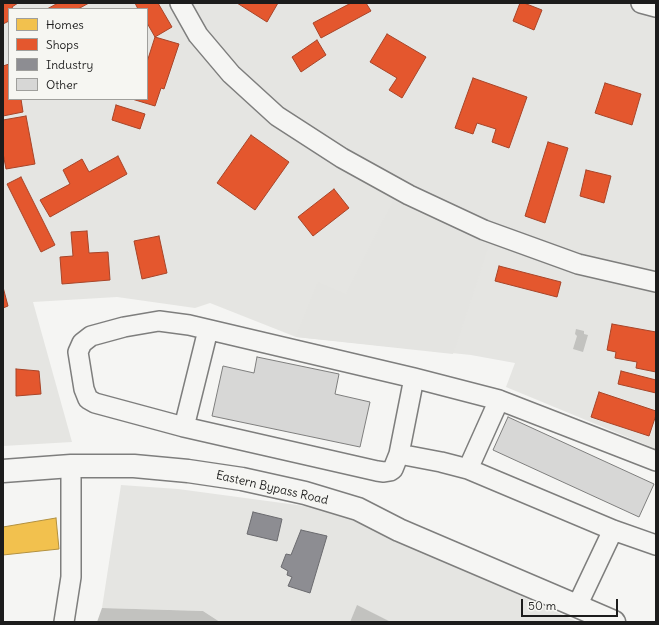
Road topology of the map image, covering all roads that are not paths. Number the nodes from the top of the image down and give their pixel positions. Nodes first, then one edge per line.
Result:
1 (180, 3) edge
2 (641, 3) edge
3 (656, 7) edge
4 (656, 282) edge
5 (208, 330) junction
6 (414, 378) junction
7 (499, 400) junction
8 (184, 427) junction
9 (399, 454) junction
10 (656, 461) edge
11 (71, 466) junction
12 (468, 470) junction
13 (3, 471) edge
14 (613, 530) junction
15 (656, 545) edge
16 (578, 606) junction
17 (64, 622) edge
18 (614, 622) edge

1 - 4 street
2 - 3 street
5 - 6 street
5 - 8 street
5 - 8 street
6 - 7 street
6 - 9 street
7 - 10 street
7 - 12 street
8 - 9 street
9 - 12 street
11 - 13 main road, Eastern Bypass Road
11 - 16 main road, Eastern Bypass Road
11 - 17 street
12 - 14 street
14 - 15 street
14 - 16 street
16 - 18 main road, Eastern Bypass Road

